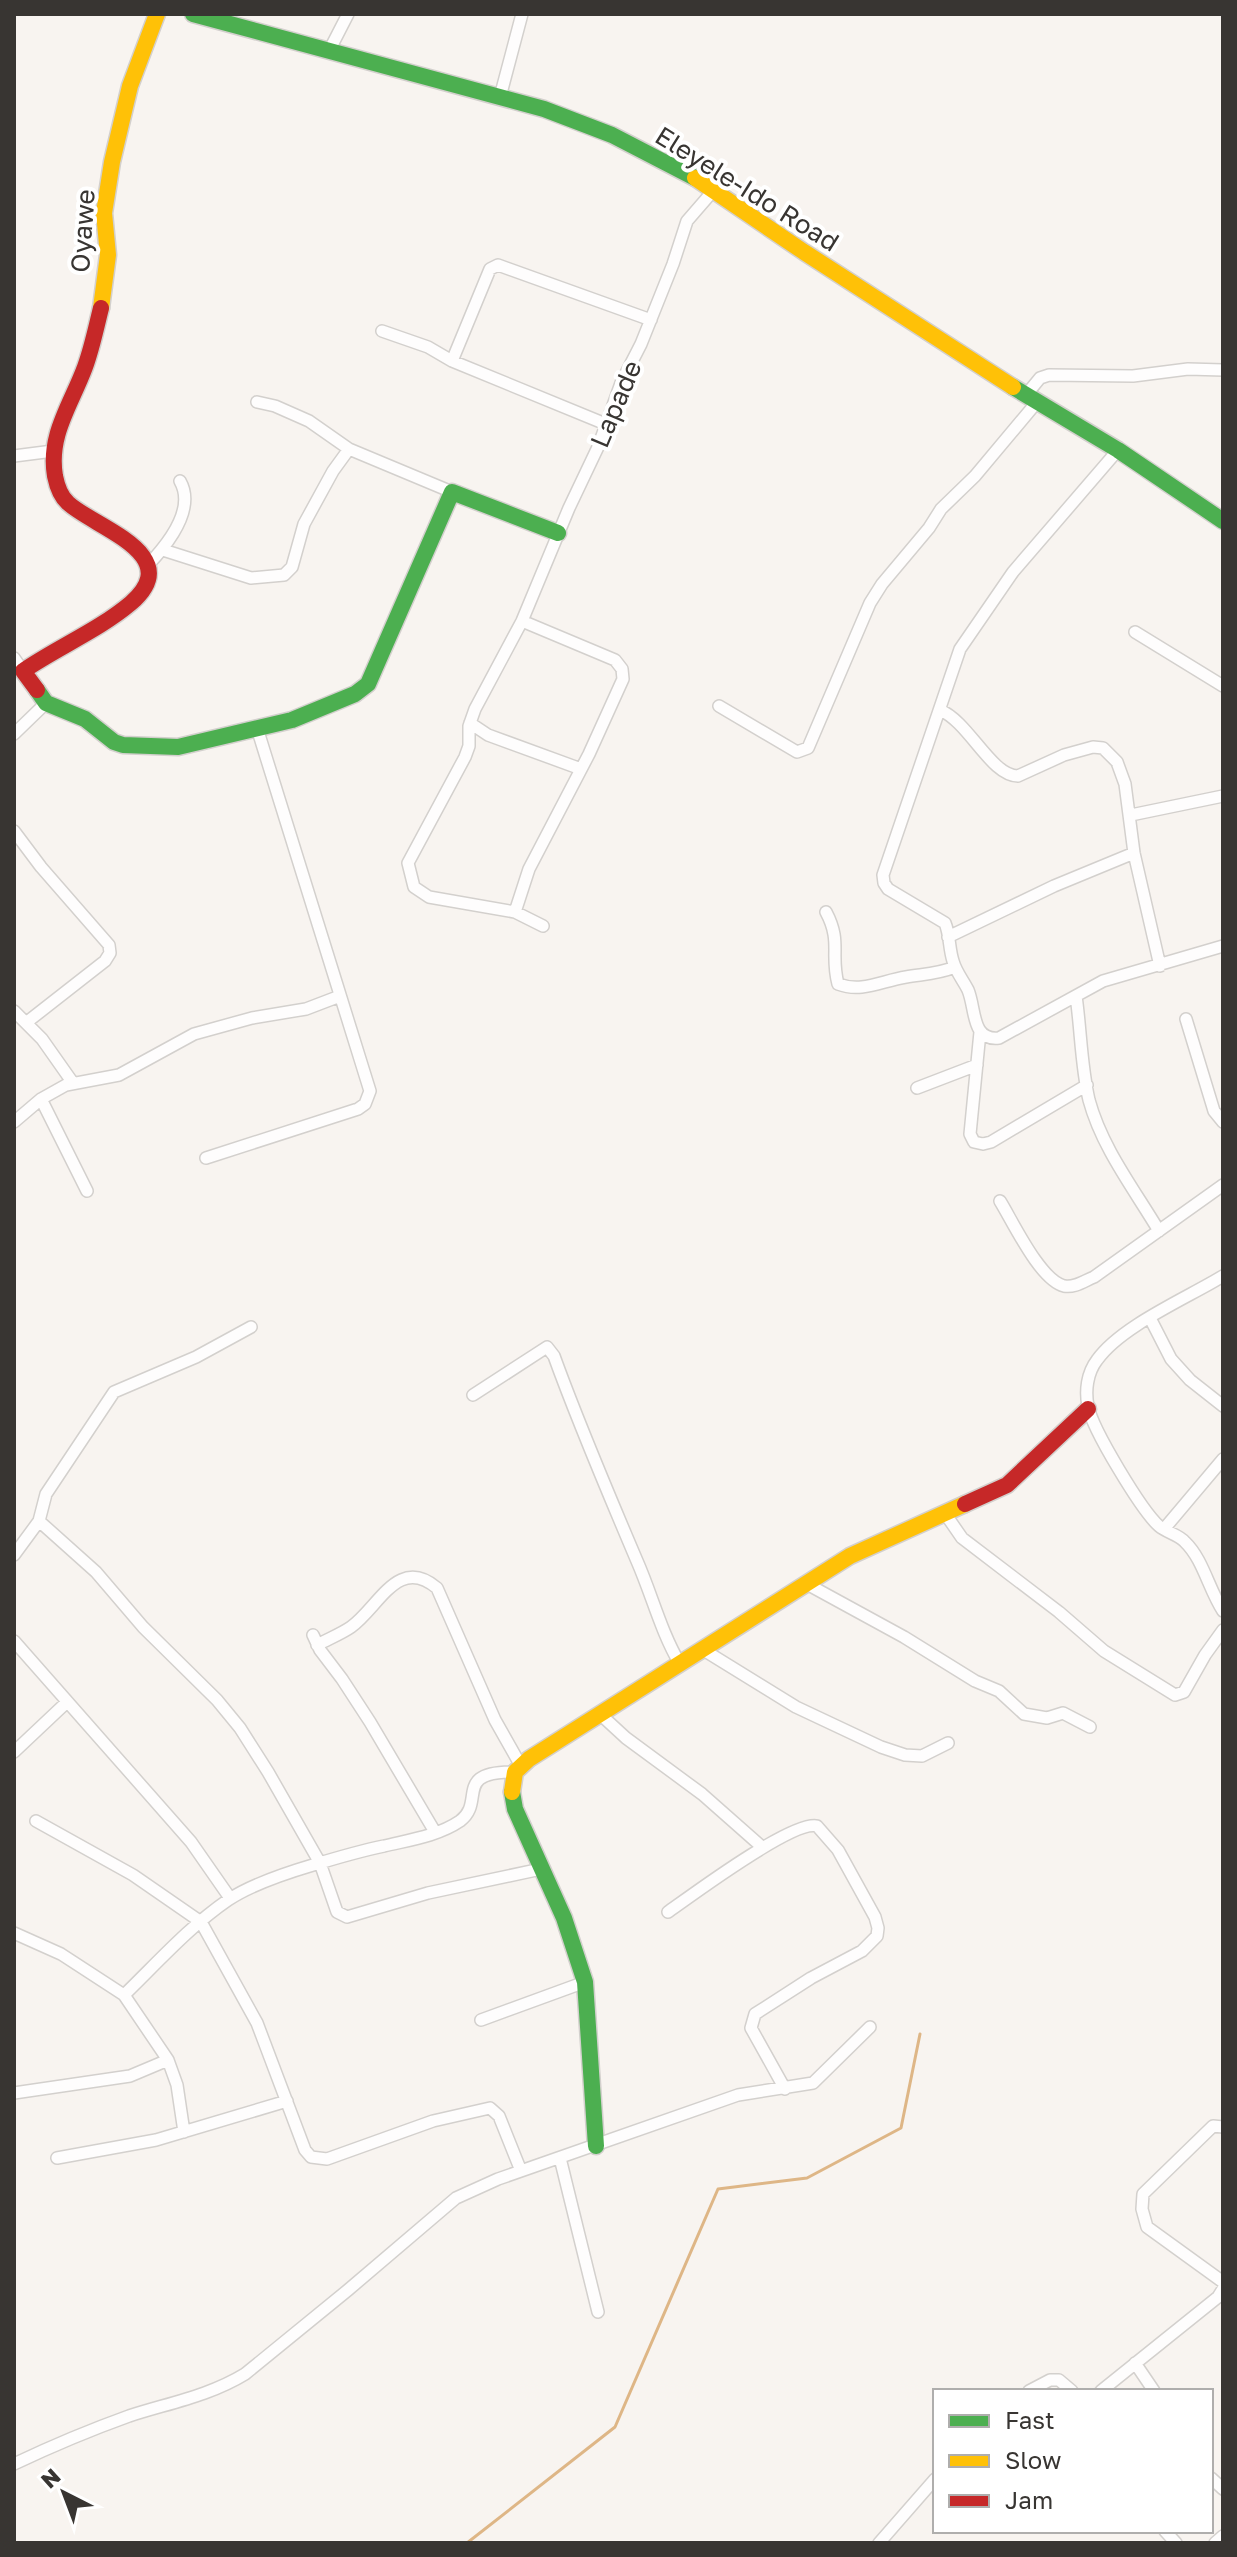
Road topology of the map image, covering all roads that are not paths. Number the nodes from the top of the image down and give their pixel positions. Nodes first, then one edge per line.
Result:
1 (157, 14) edge
2 (193, 14) edge
3 (348, 14) edge
4 (522, 14) edge
5 (329, 51) junction
6 (500, 97) junction
7 (713, 191) junction
8 (651, 320) junction
9 (382, 331) dead end
10 (452, 361) junction
11 (1223, 370) edge
12 (1032, 399) junction
13 (257, 402) dead end
14 (608, 425) junction
15 (349, 449) junction
16 (1118, 450) junction
17 (53, 451) junction
18 (14, 456) edge
19 (180, 481) dead end
20 (452, 492) junction
21 (1223, 521) edge
22 (558, 533) junction
23 (163, 550) junction
24 (148, 565) junction
25 (522, 621) junction
26 (1135, 632) dead end
27 (19, 664) edge
28 (1223, 686) edge
29 (46, 703) junction
30 (719, 706) dead end
31 (940, 710) junction
32 (470, 723) junction
33 (257, 728) junction
34 (14, 734) edge
35 (581, 769) junction
36 (1223, 796) edge
37 (1131, 815) junction
38 (14, 831) edge
39 (1134, 853) junction
40 (515, 912) junction
41 (826, 912) dead end
42 (543, 926) dead end
43 (948, 937) junction
44 (1223, 946) edge
45 (1160, 966) junction
46 (955, 967) junction
47 (340, 996) junction
48 (1076, 996) junction
49 (14, 1011) edge
50 (1186, 1019) dead end
51 (27, 1022) junction
52 (980, 1032) junction
53 (977, 1065) junction
54 (73, 1083) junction
55 (1087, 1085) junction
56 (917, 1088) dead end
57 (41, 1099) junction
58 (14, 1122) edge
59 (1223, 1122) edge
60 (206, 1158) dead end
61 (1223, 1185) edge
62 (87, 1191) dead end
63 (1000, 1201) dead end
64 (1159, 1231) junction
65 (1223, 1276) edge
66 (1150, 1318) junction
67 (251, 1327) dead end
68 (473, 1395) dead end
69 (1223, 1406) edge
70 (1088, 1409) junction
71 (1223, 1459) edge
72 (944, 1512) junction
73 (39, 1521) junction
74 (1164, 1529) junction
75 (14, 1555) edge
76 (807, 1584) junction
77 (1223, 1611) edge
78 (1223, 1630) edge
79 (14, 1641) edge
80 (702, 1649) junction
81 (680, 1664) junction
82 (67, 1702) junction
83 (601, 1715) junction
84 (1090, 1727) dead end
85 (948, 1743) dead end
86 (14, 1752) edge
87 (518, 1769) junction
88 (36, 1821) dead end
89 (435, 1832) junction
90 (762, 1847) junction
91 (320, 1863) junction
92 (541, 1869) junction
93 (230, 1898) junction
94 (668, 1912) dead end
95 (201, 1922) junction
96 (14, 1933) edge
97 (585, 1982) junction
98 (124, 1995) junction
99 (481, 2020) dead end
100 (870, 2027) dead end
101 (168, 2060) junction
102 (785, 2089) junction
103 (14, 2093) edge
104 (287, 2101) junction
105 (1223, 2127) edge
106 (184, 2132) junction
107 (596, 2146) junction
108 (57, 2158) dead end
109 (560, 2158) junction
110 (521, 2171) junction
111 (1223, 2282) edge
112 (1223, 2289) edge
113 (598, 2312) dead end
114 (1135, 2363) junction
115 (1033, 2389) edge
116 (1070, 2389) edge
117 (1103, 2389) edge
118 (1153, 2389) edge
119 (14, 2464) edge
120 (933, 2481) edge
121 (1223, 2536) edge
122 (879, 2543) edge
123 (1215, 2543) edge

1 - 17 street, Oyawe
2 - 5 street, Eleyele-Ido Road
3 - 5 street
4 - 6 street
5 - 6 street, Eleyele-Ido Road
6 - 7 street, Eleyele-Ido Road
7 - 8 street, Lapade
7 - 12 street, Eleyele-Ido Road
8 - 10 street
8 - 14 street, Lapade
9 - 10 street
10 - 14 street
11 - 12 street
12 - 16 street, Eleyele-Ido Road
12 - 30 street
13 - 15 street
14 - 22 street, Lapade
15 - 20 street
15 - 23 street
16 - 21 street, Eleyele-Ido Road
16 - 31 street
17 - 18 street
17 - 24 street
19 - 23 street
20 - 22 street
20 - 33 street
22 - 25 street, Lapade
23 - 24 street
24 - 27 street
25 - 32 street, Lapade
25 - 35 street
26 - 28 street
27 - 29 street
29 - 33 street
29 - 34 street
31 - 37 street
31 - 43 street
32 - 35 street
32 - 40 street, Lapade
33 - 47 street
35 - 40 street
36 - 37 street
37 - 39 street
38 - 51 street
39 - 43 street
39 - 45 street
40 - 42 street
41 - 46 street
43 - 46 street
44 - 45 street
45 - 48 street
46 - 52 street
47 - 54 street
47 - 60 street
48 - 52 street
48 - 55 street
49 - 51 street
50 - 59 street
51 - 54 street
52 - 53 street
53 - 55 street
53 - 56 street
54 - 57 street
55 - 64 street
57 - 58 street
57 - 62 street
61 - 64 street
63 - 64 street
65 - 66 street
66 - 69 street
66 - 70 street
67 - 73 street
68 - 81 street
70 - 72 street
70 - 74 street
71 - 74 street
72 - 76 street
72 - 78 street
73 - 75 street
73 - 91 street
74 - 77 street
76 - 80 street
76 - 84 street
79 - 82 street
80 - 81 street
80 - 85 street
81 - 83 street
82 - 86 street
82 - 93 street
83 - 87 street
83 - 90 street
87 - 89 street
87 - 89 street
87 - 92 street
88 - 95 street
89 - 91 street
90 - 94 street
90 - 102 street
91 - 92 street
91 - 93 street
92 - 97 street
93 - 95 street
95 - 98 street
95 - 104 street
96 - 98 street
97 - 99 street
97 - 107 street
98 - 101 street
100 - 102 street
101 - 103 street
101 - 106 street
102 - 107 street
104 - 106 street
104 - 110 street
105 - 111 street
106 - 108 street
107 - 109 street
109 - 110 street
109 - 113 street
110 - 119 street
112 - 114 street
114 - 117 street
114 - 118 street
115 - 116 street
120 - 122 street
121 - 123 street

